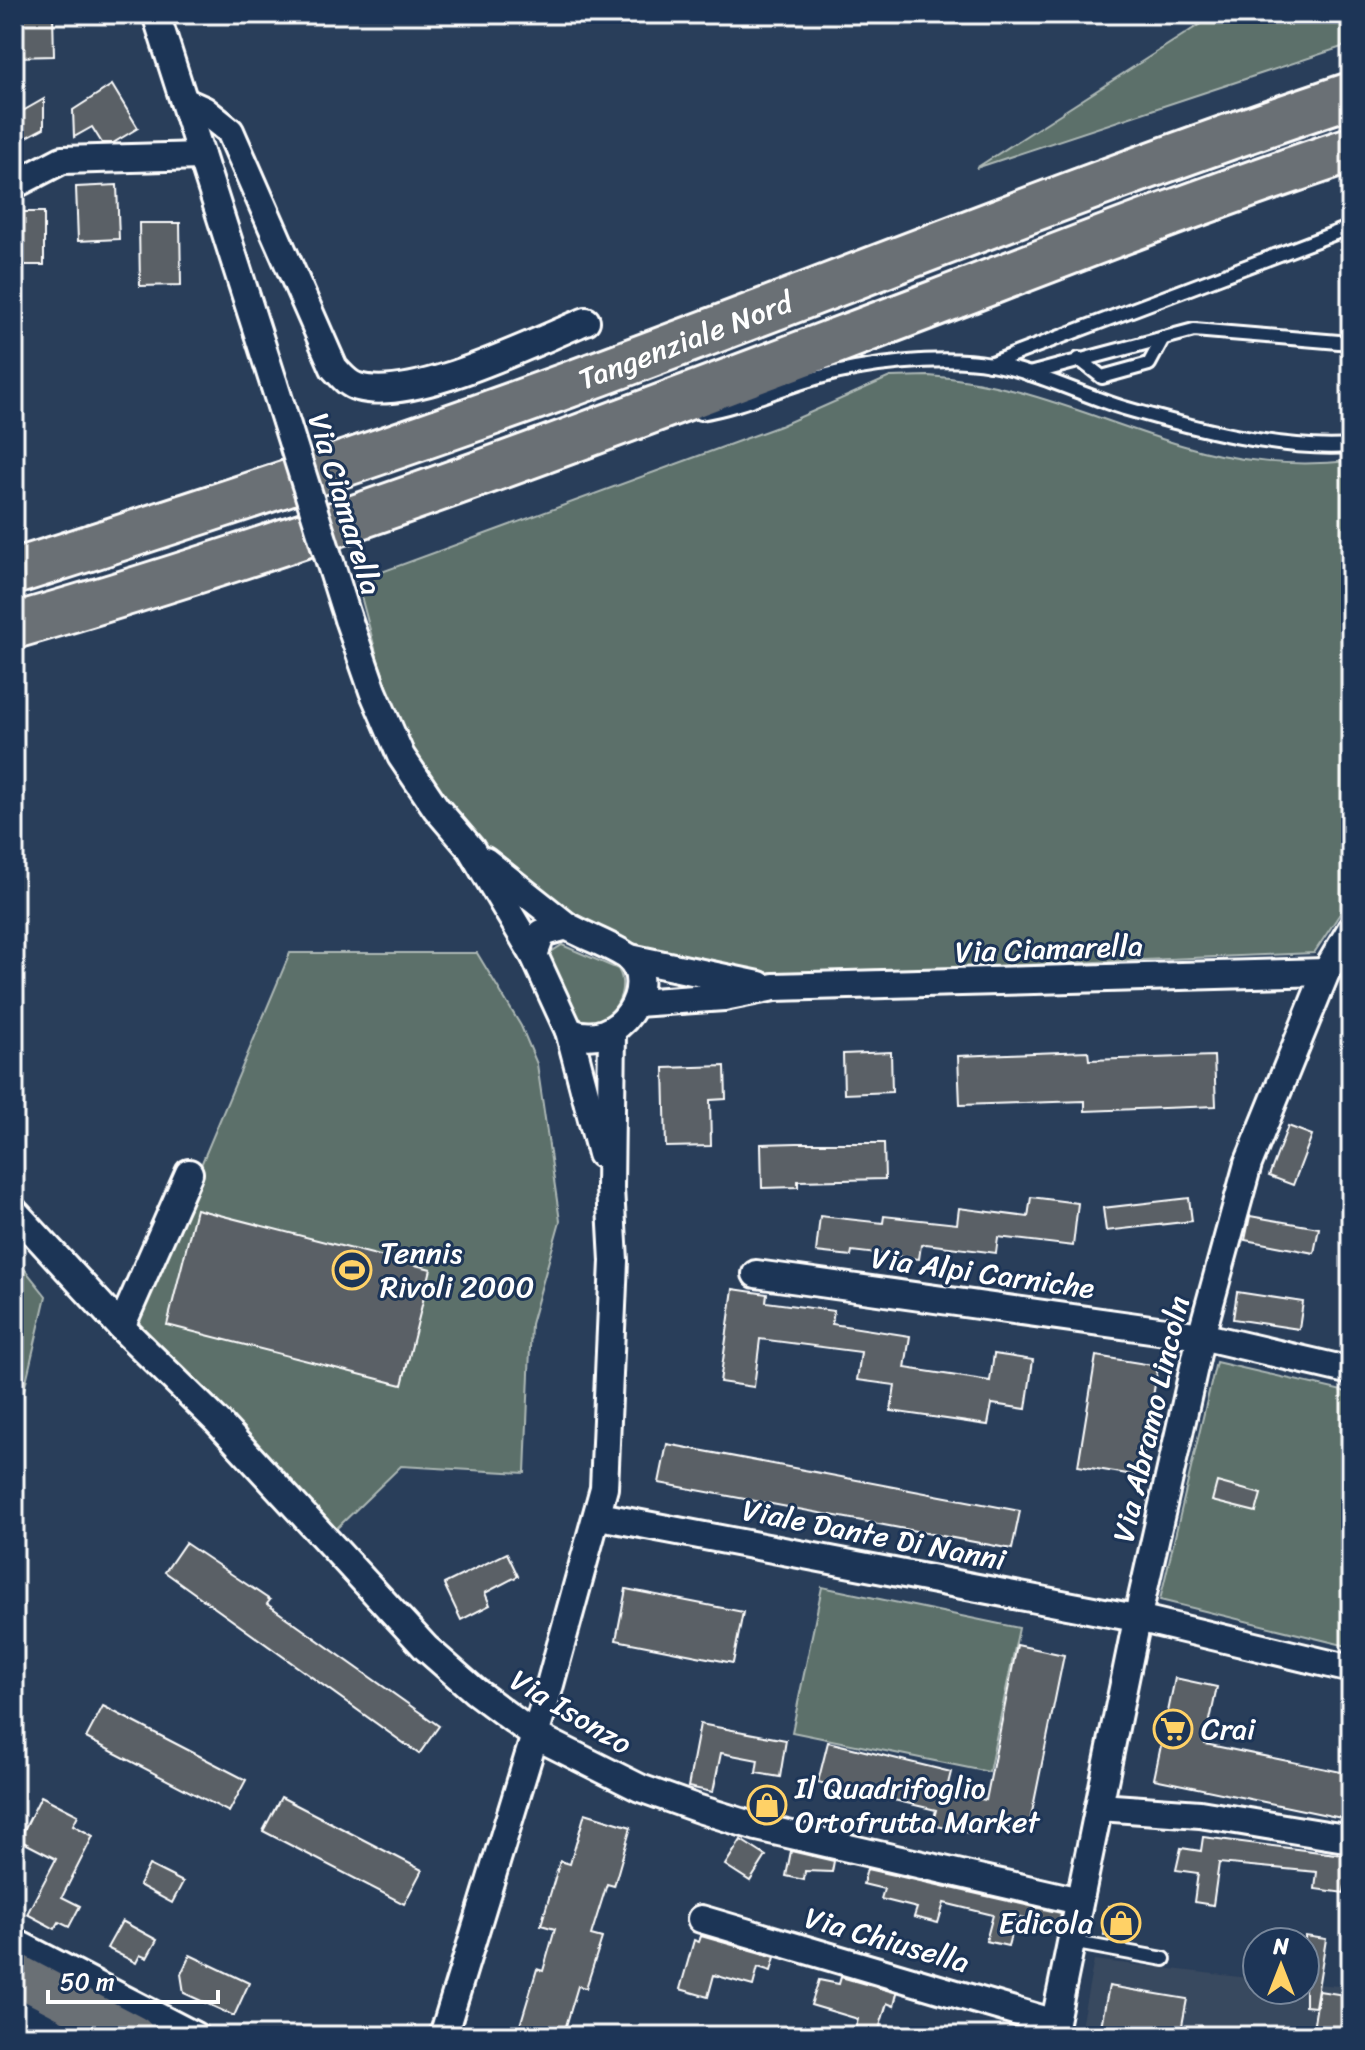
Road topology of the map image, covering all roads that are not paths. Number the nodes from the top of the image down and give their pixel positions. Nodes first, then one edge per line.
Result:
1 (156, 14) edge
2 (1351, 95) edge
3 (184, 101) junction
4 (1351, 150) edge
5 (201, 156) junction
6 (14, 185) edge
7 (1351, 227) edge
8 (586, 321) dead end
9 (1163, 338) junction
10 (1351, 343) edge
11 (1079, 359) junction
12 (989, 364) junction
13 (1029, 374) junction
14 (687, 415) dead end
15 (673, 418) dead end
16 (602, 429) junction
17 (1351, 446) edge
18 (14, 572) edge
19 (14, 626) edge
20 (471, 849) junction
21 (567, 926) junction
22 (1351, 929) edge
23 (534, 955) junction
24 (630, 958) junction
25 (1326, 972) junction
26 (774, 987) junction
27 (636, 1003) junction
28 (569, 1031) junction
29 (612, 1031) junction
30 (189, 1173) dead end
31 (610, 1188) junction
32 (14, 1211) edge
33 (756, 1274) dead end
34 (121, 1327) junction
35 (1201, 1336) junction
36 (1351, 1371) edge
37 (599, 1516) junction
38 (1137, 1620) junction
39 (1351, 1669) edge
40 (534, 1735) junction
41 (1099, 1807) junction
42 (1351, 1839) edge
43 (1079, 1901) junction
44 (701, 1919) dead end
45 (14, 1942) edge
46 (1071, 1942) junction
47 (1164, 1959) dead end
48 (34, 1985) edge
49 (1054, 2029) edge
50 (69, 2036) edge
51 (134, 2036) edge
52 (195, 2036) edge
53 (443, 2036) edge

1 - 3 street, Via Ciamarella
2 - 18 highway, Tangenziale Nord
3 - 5 street, Via Ciamarella
3 - 8 street
4 - 16 highway, Tangenziale Nord
5 - 6 street
5 - 20 street, Via Ciamarella, bridge
7 - 12 lane
9 - 10 lane
9 - 11 lane
9 - 11 lane
11 - 13 lane
12 - 13 lane
12 - 14 lane
13 - 17 lane
15 - 16 lane
16 - 19 highway, Tangenziale Nord
20 - 21 street, Via Ciamarella
20 - 23 street, Via Ciamarella
21 - 23 street
21 - 24 street
22 - 25 street, Via Abramo Lincoln
23 - 28 street
24 - 26 street, Via Ciamarella
24 - 27 street
25 - 26 street, Via Ciamarella
25 - 35 street, Via Abramo Lincoln
26 - 27 street, Via Ciamarella
27 - 29 street
28 - 29 street
28 - 31 street
29 - 31 street
30 - 34 street
31 - 37 street
32 - 34 street, Via Isonzo
33 - 35 street, Via Alpi Carniche
34 - 40 street, Via Isonzo
35 - 36 street, Via Alpi Carniche
35 - 38 street, Via Abramo Lincoln
37 - 38 street, Viale Dante Di Nanni
37 - 40 street
38 - 39 street, Viale Dante Di Nanni
38 - 41 street, Via Abramo Lincoln
40 - 43 street, Via Isonzo
40 - 53 street
41 - 42 street
41 - 43 street, Via Abramo Lincoln
43 - 46 street, Via Abramo Lincoln
44 - 49 street, Via Chiusella
45 - 48 street
46 - 47 lane
46 - 49 street, Via Abramo Lincoln
48 - 50 street
48 - 51 main road
48 - 52 street

